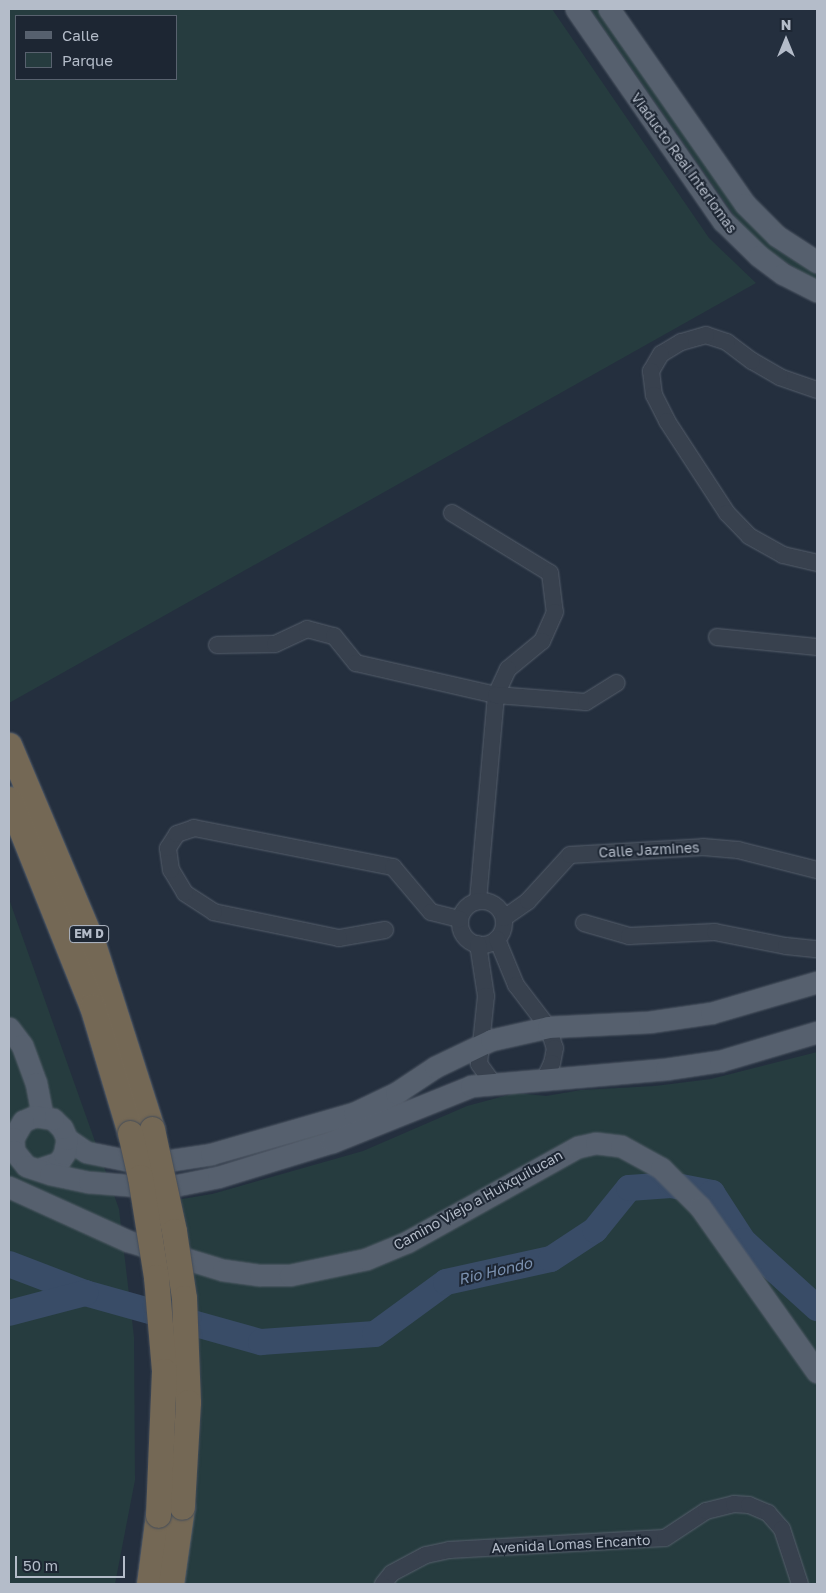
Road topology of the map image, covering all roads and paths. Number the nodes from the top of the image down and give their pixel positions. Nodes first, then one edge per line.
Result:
1 (576, 9) edge
2 (609, 9) edge
3 (817, 262) edge
4 (817, 291) edge
5 (817, 390) edge
6 (452, 513) dead end
7 (817, 563) edge
8 (717, 637) dead end
9 (217, 645) dead end
10 (817, 647) edge
11 (617, 683) dead end
12 (496, 695) junction
13 (9, 745) edge
14 (9, 799) edge
15 (817, 870) edge
16 (478, 901) junction
17 (460, 918) junction
18 (504, 918) junction
19 (584, 923) dead end
20 (385, 930) dead end
21 (497, 939) junction
22 (478, 944) junction
23 (817, 949) edge
24 (817, 982) edge
25 (548, 1027) junction
26 (9, 1028) edge
27 (817, 1032) edge
28 (480, 1048) junction
29 (545, 1078) junction
30 (492, 1082) junction
31 (42, 1115) junction
32 (141, 1131) junction
33 (67, 1139) junction
34 (13, 1158) edge
35 (38, 1170) junction
36 (9, 1187) edge
37 (817, 1372) edge
38 (149, 1584) edge
39 (171, 1584) edge
40 (383, 1584) edge
41 (800, 1584) edge

1 - 4 main road, Viaducto Real Interlomas
2 - 3 main road, Viaducto Real Interlomas
5 - 7 street
6 - 12 street
8 - 10 street
9 - 12 street
11 - 12 street
12 - 16 street
13 - 32 highway, EM D
14 - 32 highway, EM D
15 - 18 street, Calle Jazmines
16 - 17 street
16 - 18 street
17 - 20 street
17 - 22 street
18 - 21 street
19 - 23 street
21 - 22 street
21 - 25 street
22 - 28 street
24 - 25 main road
25 - 28 main road
25 - 29 street
26 - 31 main road
27 - 29 main road
28 - 30 street
28 - 33 main road
29 - 30 main road
30 - 35 main road
31 - 33 main road
31 - 34 main road
32 - 38 highway, EM D, bridge
32 - 39 highway, EM D, bridge
33 - 35 main road
34 - 35 main road
36 - 37 main road, Camino Viejo a Huixquilucan
40 - 41 street, Avenida Lomas Encanto

